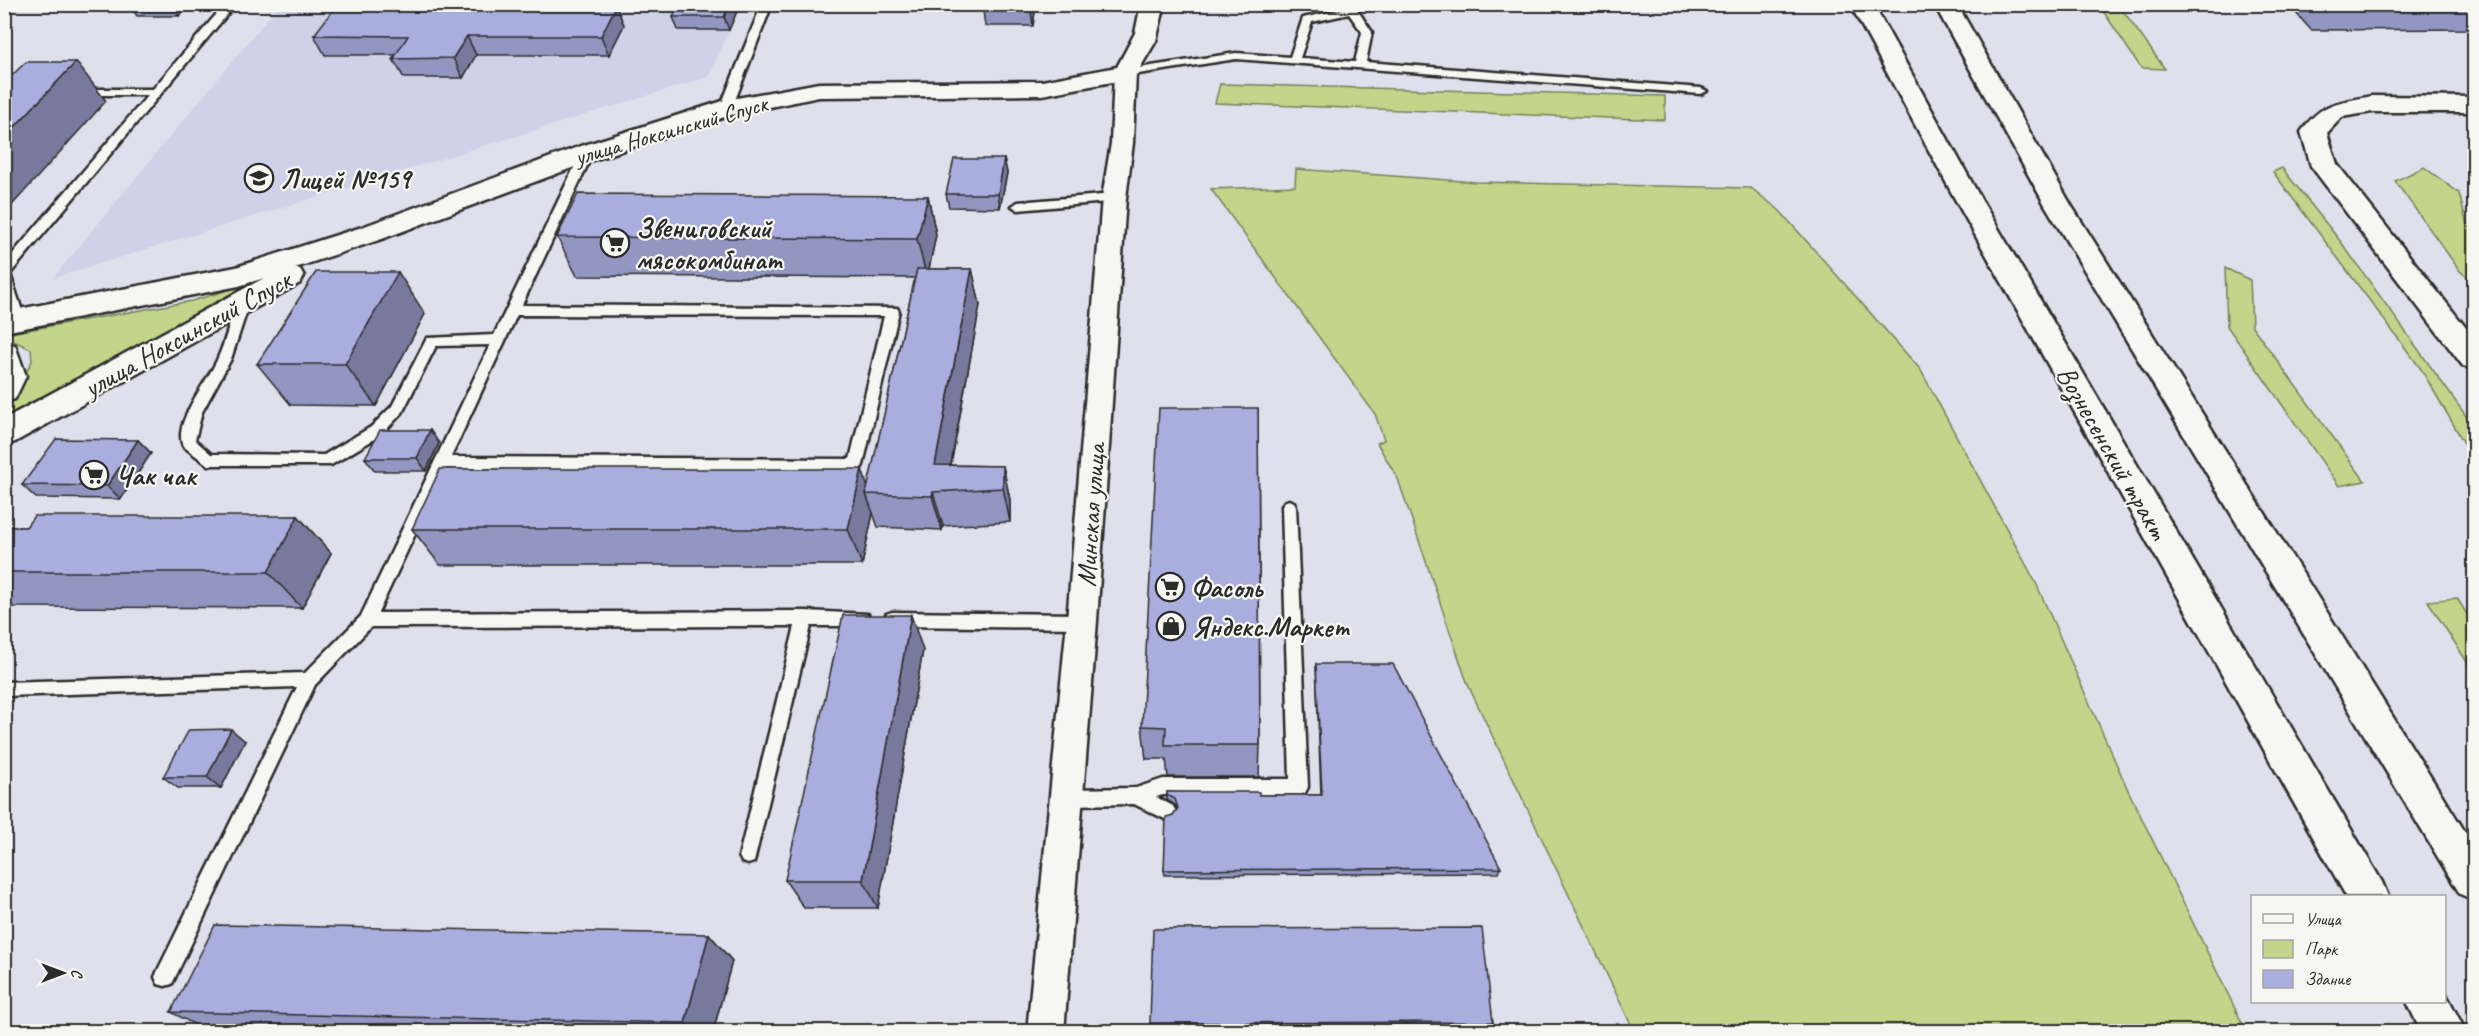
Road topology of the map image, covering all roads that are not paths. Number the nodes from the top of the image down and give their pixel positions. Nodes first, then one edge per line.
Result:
1 (231, 4) edge
2 (767, 4) edge
3 (1153, 4) edge
4 (1861, 4) edge
5 (1945, 4) edge
6 (1352, 7) edge
7 (1294, 60) junction
8 (1360, 65) junction
9 (1125, 73) junction
10 (1701, 91) dead end
11 (68, 92) edge
12 (157, 92) junction
13 (2475, 104) edge
14 (726, 108) junction
15 (587, 153) junction
16 (1114, 198) junction
17 (1018, 206) dead end
18 (372, 233) junction
19 (4, 274) edge
20 (243, 301) junction
21 (513, 310) junction
22 (11, 321) edge
23 (499, 340) junction
24 (4, 353) edge
25 (2475, 358) edge
26 (4, 391) edge
27 (4, 434) edge
28 (442, 462) junction
29 (1289, 506) dead end
30 (805, 618) junction
31 (367, 620) junction
32 (1082, 621) junction
33 (309, 680) junction
34 (4, 689) edge
35 (1136, 796) junction
36 (1066, 797) junction
37 (1167, 812) dead end
38 (748, 856) dead end
39 (2475, 881) edge
40 (2367, 895) edge
41 (165, 977) dead end
42 (2429, 1003) edge
43 (1046, 1032) edge
44 (2445, 1032) edge

1 - 12 lane
2 - 14 lane
3 - 9 street
4 - 40 street, Вознесенский тракт
5 - 39 street
6 - 7 lane
6 - 8 lane
7 - 8 lane
7 - 9 lane
8 - 10 lane
9 - 14 street, улица Ноксинский Спуск
9 - 16 street, Минская улица
11 - 12 lane
12 - 19 lane
13 - 25 street
14 - 15 street, улица Ноксинский Спуск
15 - 18 street, улица Ноксинский Спуск
15 - 21 lane
16 - 17 lane
16 - 32 street, Минская улица
18 - 20 street, улица Ноксинский Спуск
18 - 22 street, улица Ноксинский Спуск
19 - 22 lane
20 - 23 lane
20 - 27 street, улица Ноксинский Спуск
21 - 23 lane
21 - 28 lane
23 - 28 lane
24 - 26 street
28 - 31 lane
29 - 35 lane
30 - 31 lane
30 - 32 lane
30 - 38 lane
31 - 33 lane
32 - 36 street, Минская улица
33 - 34 lane
33 - 41 lane
35 - 36 lane
35 - 37 lane
36 - 43 street, Минская улица
42 - 44 street

